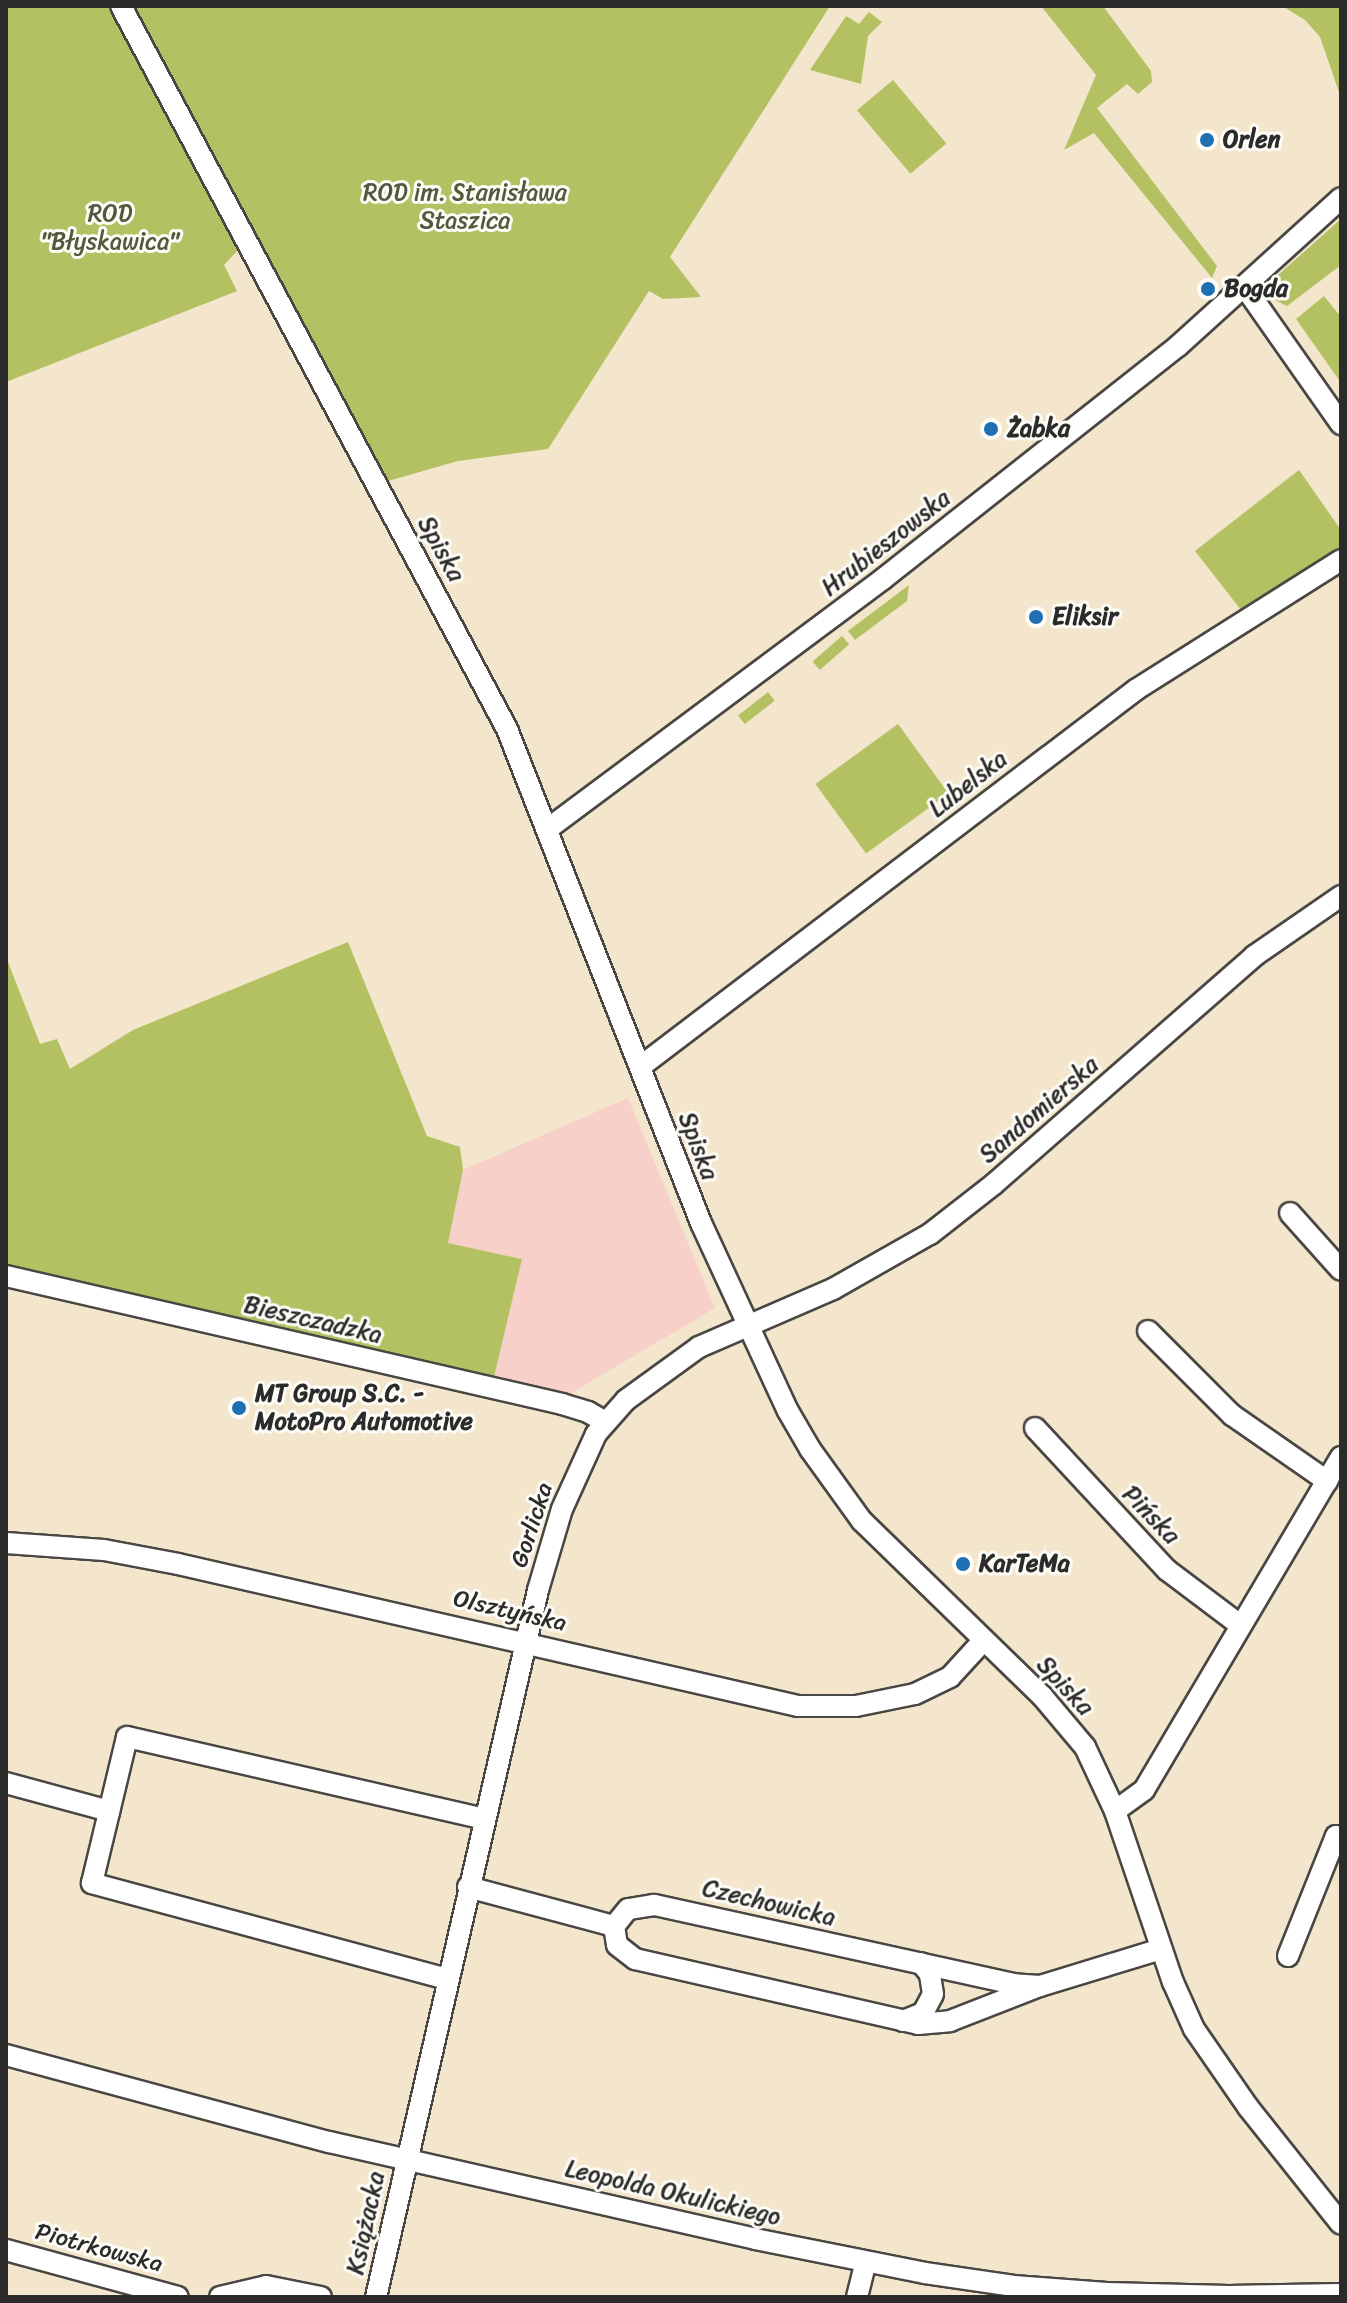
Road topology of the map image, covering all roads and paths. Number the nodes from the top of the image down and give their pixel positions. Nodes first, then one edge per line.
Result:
1 (121, 6) edge
2 (1341, 198) edge
3 (1244, 286) junction
4 (1341, 424) edge
5 (1341, 560) edge
6 (549, 828) junction
7 (1341, 896) edge
8 (640, 1067) junction
9 (1290, 1213) dead end
10 (1341, 1270) edge
11 (6, 1276) edge
12 (747, 1325) junction
13 (1148, 1331) dead end
14 (605, 1422) junction
15 (1035, 1428) dead end
16 (1341, 1457) edge
17 (1327, 1481) junction
18 (6, 1543) edge
19 (1240, 1625) junction
20 (526, 1641) junction
21 (983, 1641) junction
22 (6, 1783) edge
23 (109, 1811) junction
24 (1115, 1811) junction
25 (484, 1819) junction
26 (1341, 1838) edge
27 (468, 1887) junction
28 (614, 1926) junction
29 (1161, 1949) junction
30 (1288, 1956) dead end
31 (921, 1963) junction
32 (447, 1979) junction
33 (1040, 1986) junction
34 (903, 2021) junction
35 (6, 2055) edge
36 (407, 2160) junction
37 (1341, 2224) edge
38 (6, 2250) edge
39 (866, 2262) junction
40 (1341, 2294) edge
41 (178, 2297) edge
42 (220, 2297) edge
43 (321, 2297) edge
44 (376, 2297) edge
45 (857, 2297) edge

1 - 6 street, Spiska
2 - 3 street, Hrubieszowska
3 - 4 street
3 - 6 street, Hrubieszowska
5 - 8 street, Lubelska
6 - 8 street, Spiska
7 - 12 street, Sandomierska
8 - 12 street, Spiska
9 - 10 street
11 - 14 street, Bieszczadzka
12 - 14 street, Gorlicka
12 - 21 street, Spiska
13 - 17 street
14 - 20 street, Gorlicka
15 - 19 street, Pińska
16 - 17 street
17 - 19 street
18 - 20 street, Olsztyńska
19 - 24 street
20 - 21 street, Olsztyńska
20 - 25 street, Gorlicka
21 - 24 street, Spiska
22 - 23 street
23 - 25 street
23 - 32 street
24 - 29 street, Spiska
25 - 27 street, Gorlicka
26 - 30 street
27 - 28 street
27 - 32 street, Gorlicka
28 - 31 street, Czechowicka
28 - 34 street, Czechowicka
29 - 33 street, Czechowicka
29 - 37 street, Spiska
31 - 33 street, Czechowicka
31 - 34 street
32 - 36 street, Gorlicka
33 - 34 street, Czechowicka
35 - 36 street, Leopolda Okulickiego
36 - 39 street, Leopolda Okulickiego
36 - 44 street, Książacka
38 - 41 street, Piotrkowska
39 - 40 street, Leopolda Okulickiego
39 - 45 street
42 - 43 street

